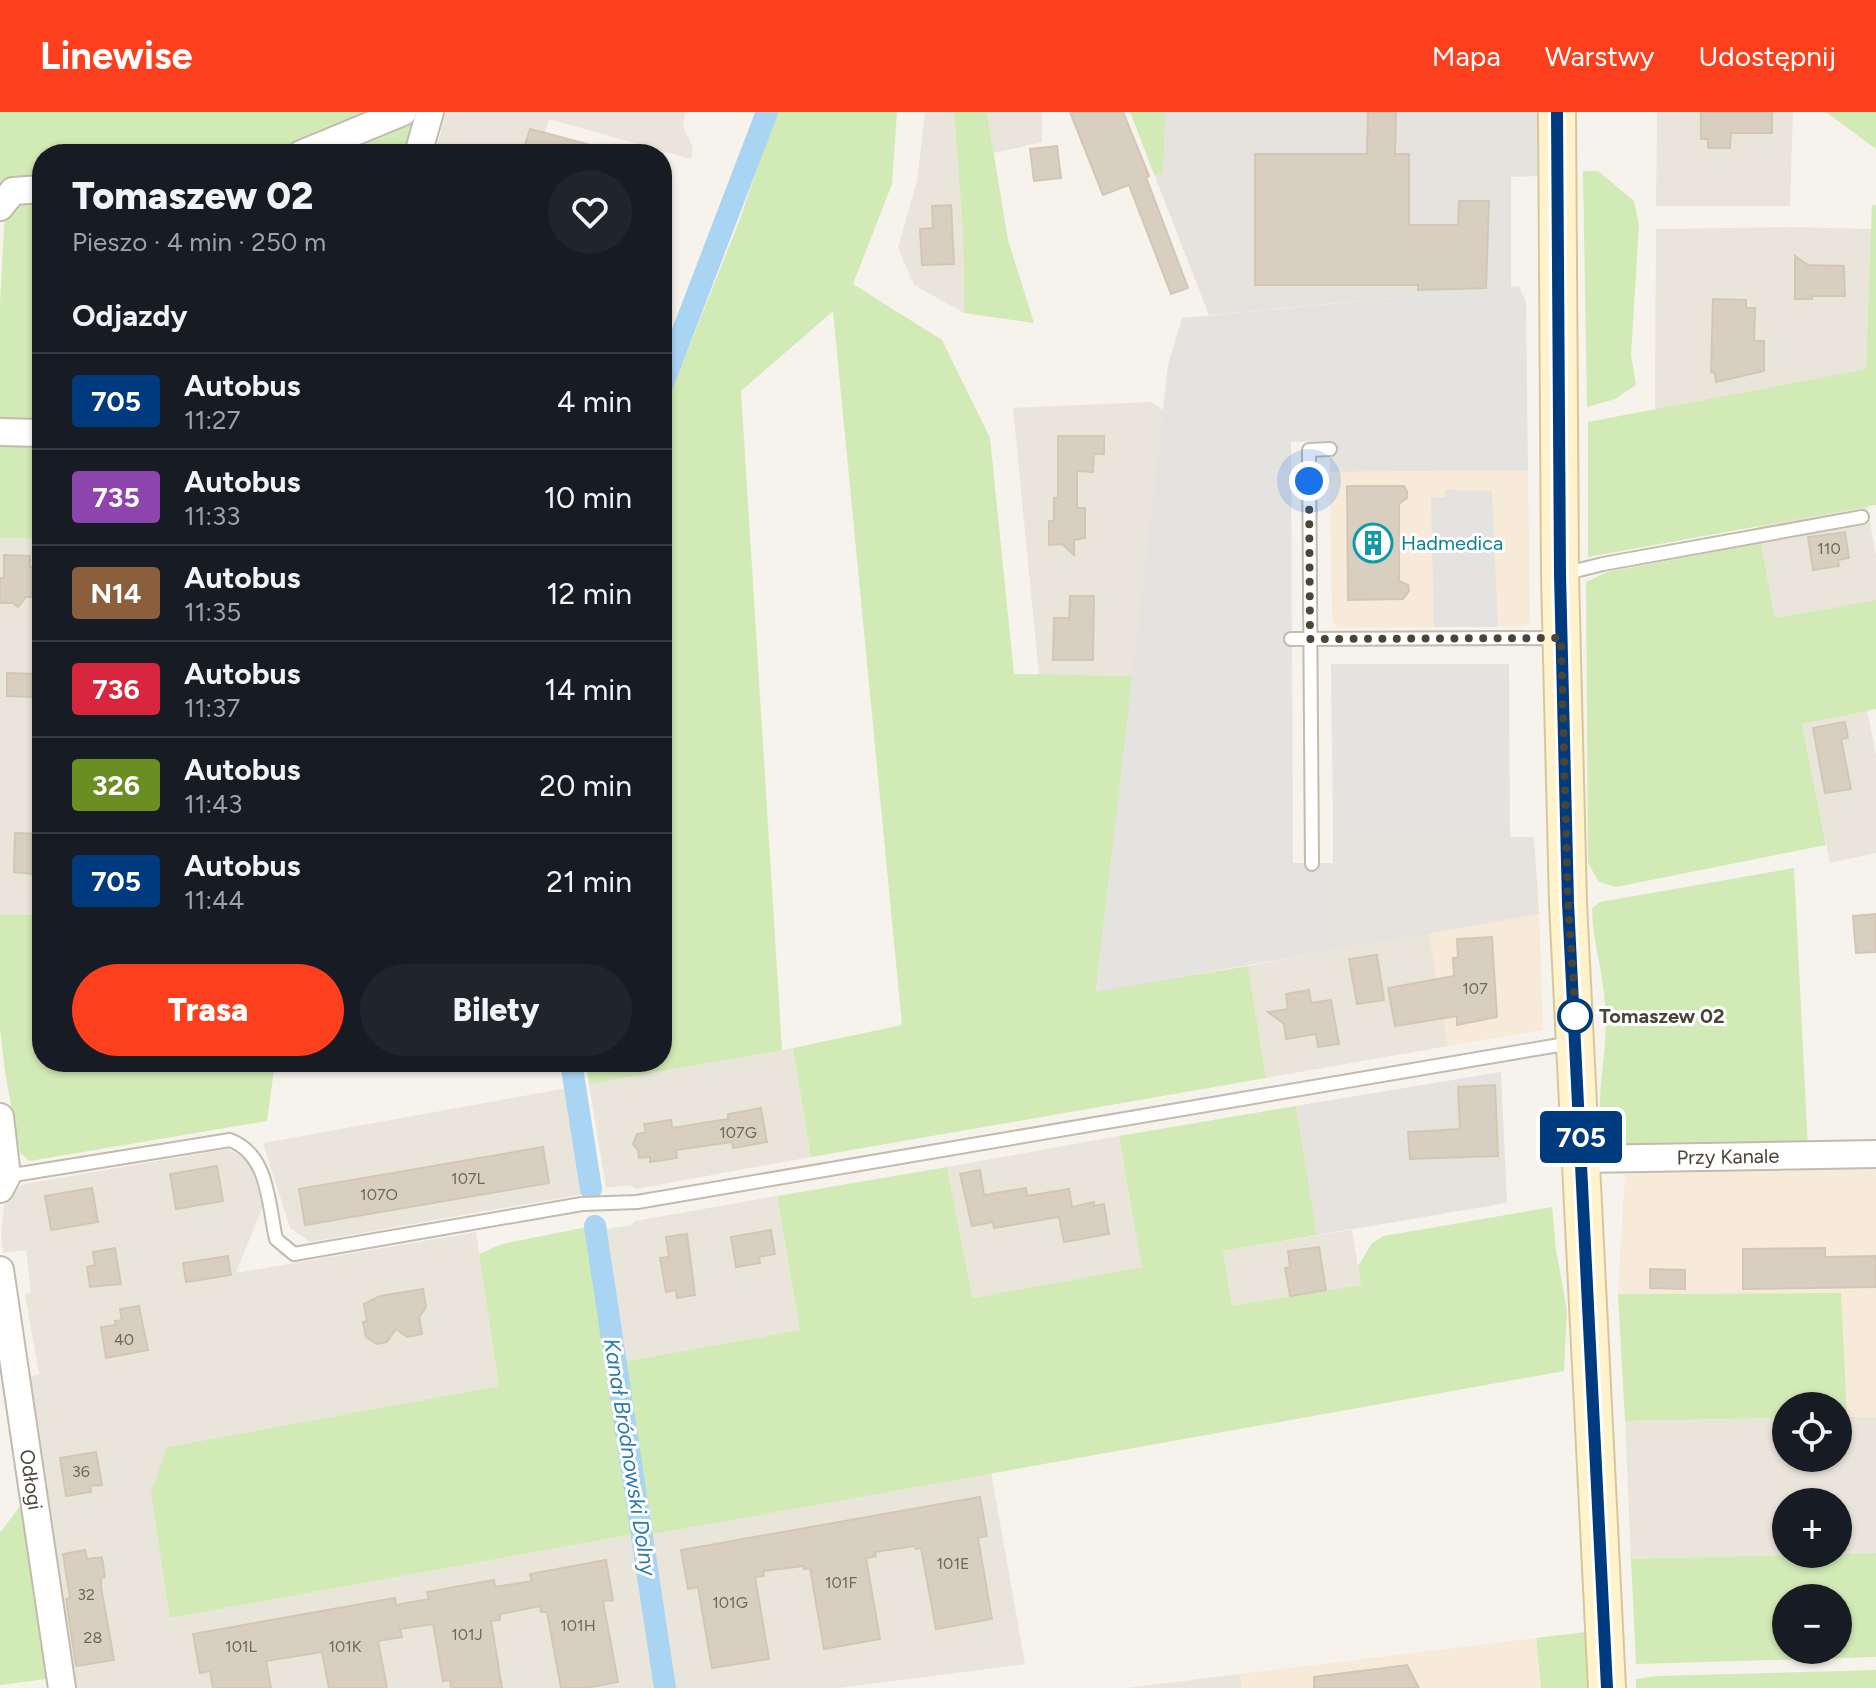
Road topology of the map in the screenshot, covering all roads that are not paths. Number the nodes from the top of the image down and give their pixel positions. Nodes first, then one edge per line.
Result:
1 (403, 112) edge
2 (430, 112) edge
3 (1557, 112) edge
4 (325, 144) edge
5 (421, 144) edge
6 (32, 190) edge
7 (0, 207) edge
8 (0, 432) edge
9 (32, 433) edge
10 (1330, 449) dead end
11 (1862, 517) dead end
12 (1560, 575) junction
13 (1561, 638) junction
14 (1291, 639) dead end
15 (1310, 639) junction
16 (1312, 864) dead end
17 (1577, 1043) junction
18 (0, 1117) edge
19 (1876, 1154) edge
20 (1582, 1159) junction
21 (3, 1182) edge
22 (0, 1270) edge
23 (62, 1688) edge
24 (1607, 1688) edge

1 - 4 street
2 - 5 street
3 - 12 main road
6 - 7 street
8 - 9 street
10 - 15 lane
11 - 12 lane
12 - 13 main road
13 - 15 lane
13 - 17 main road
14 - 15 lane
15 - 16 lane
17 - 20 main road
17 - 21 lane
18 - 21 street
19 - 20 street, Przy Kanale
20 - 24 main road
22 - 23 street, Odłogi

